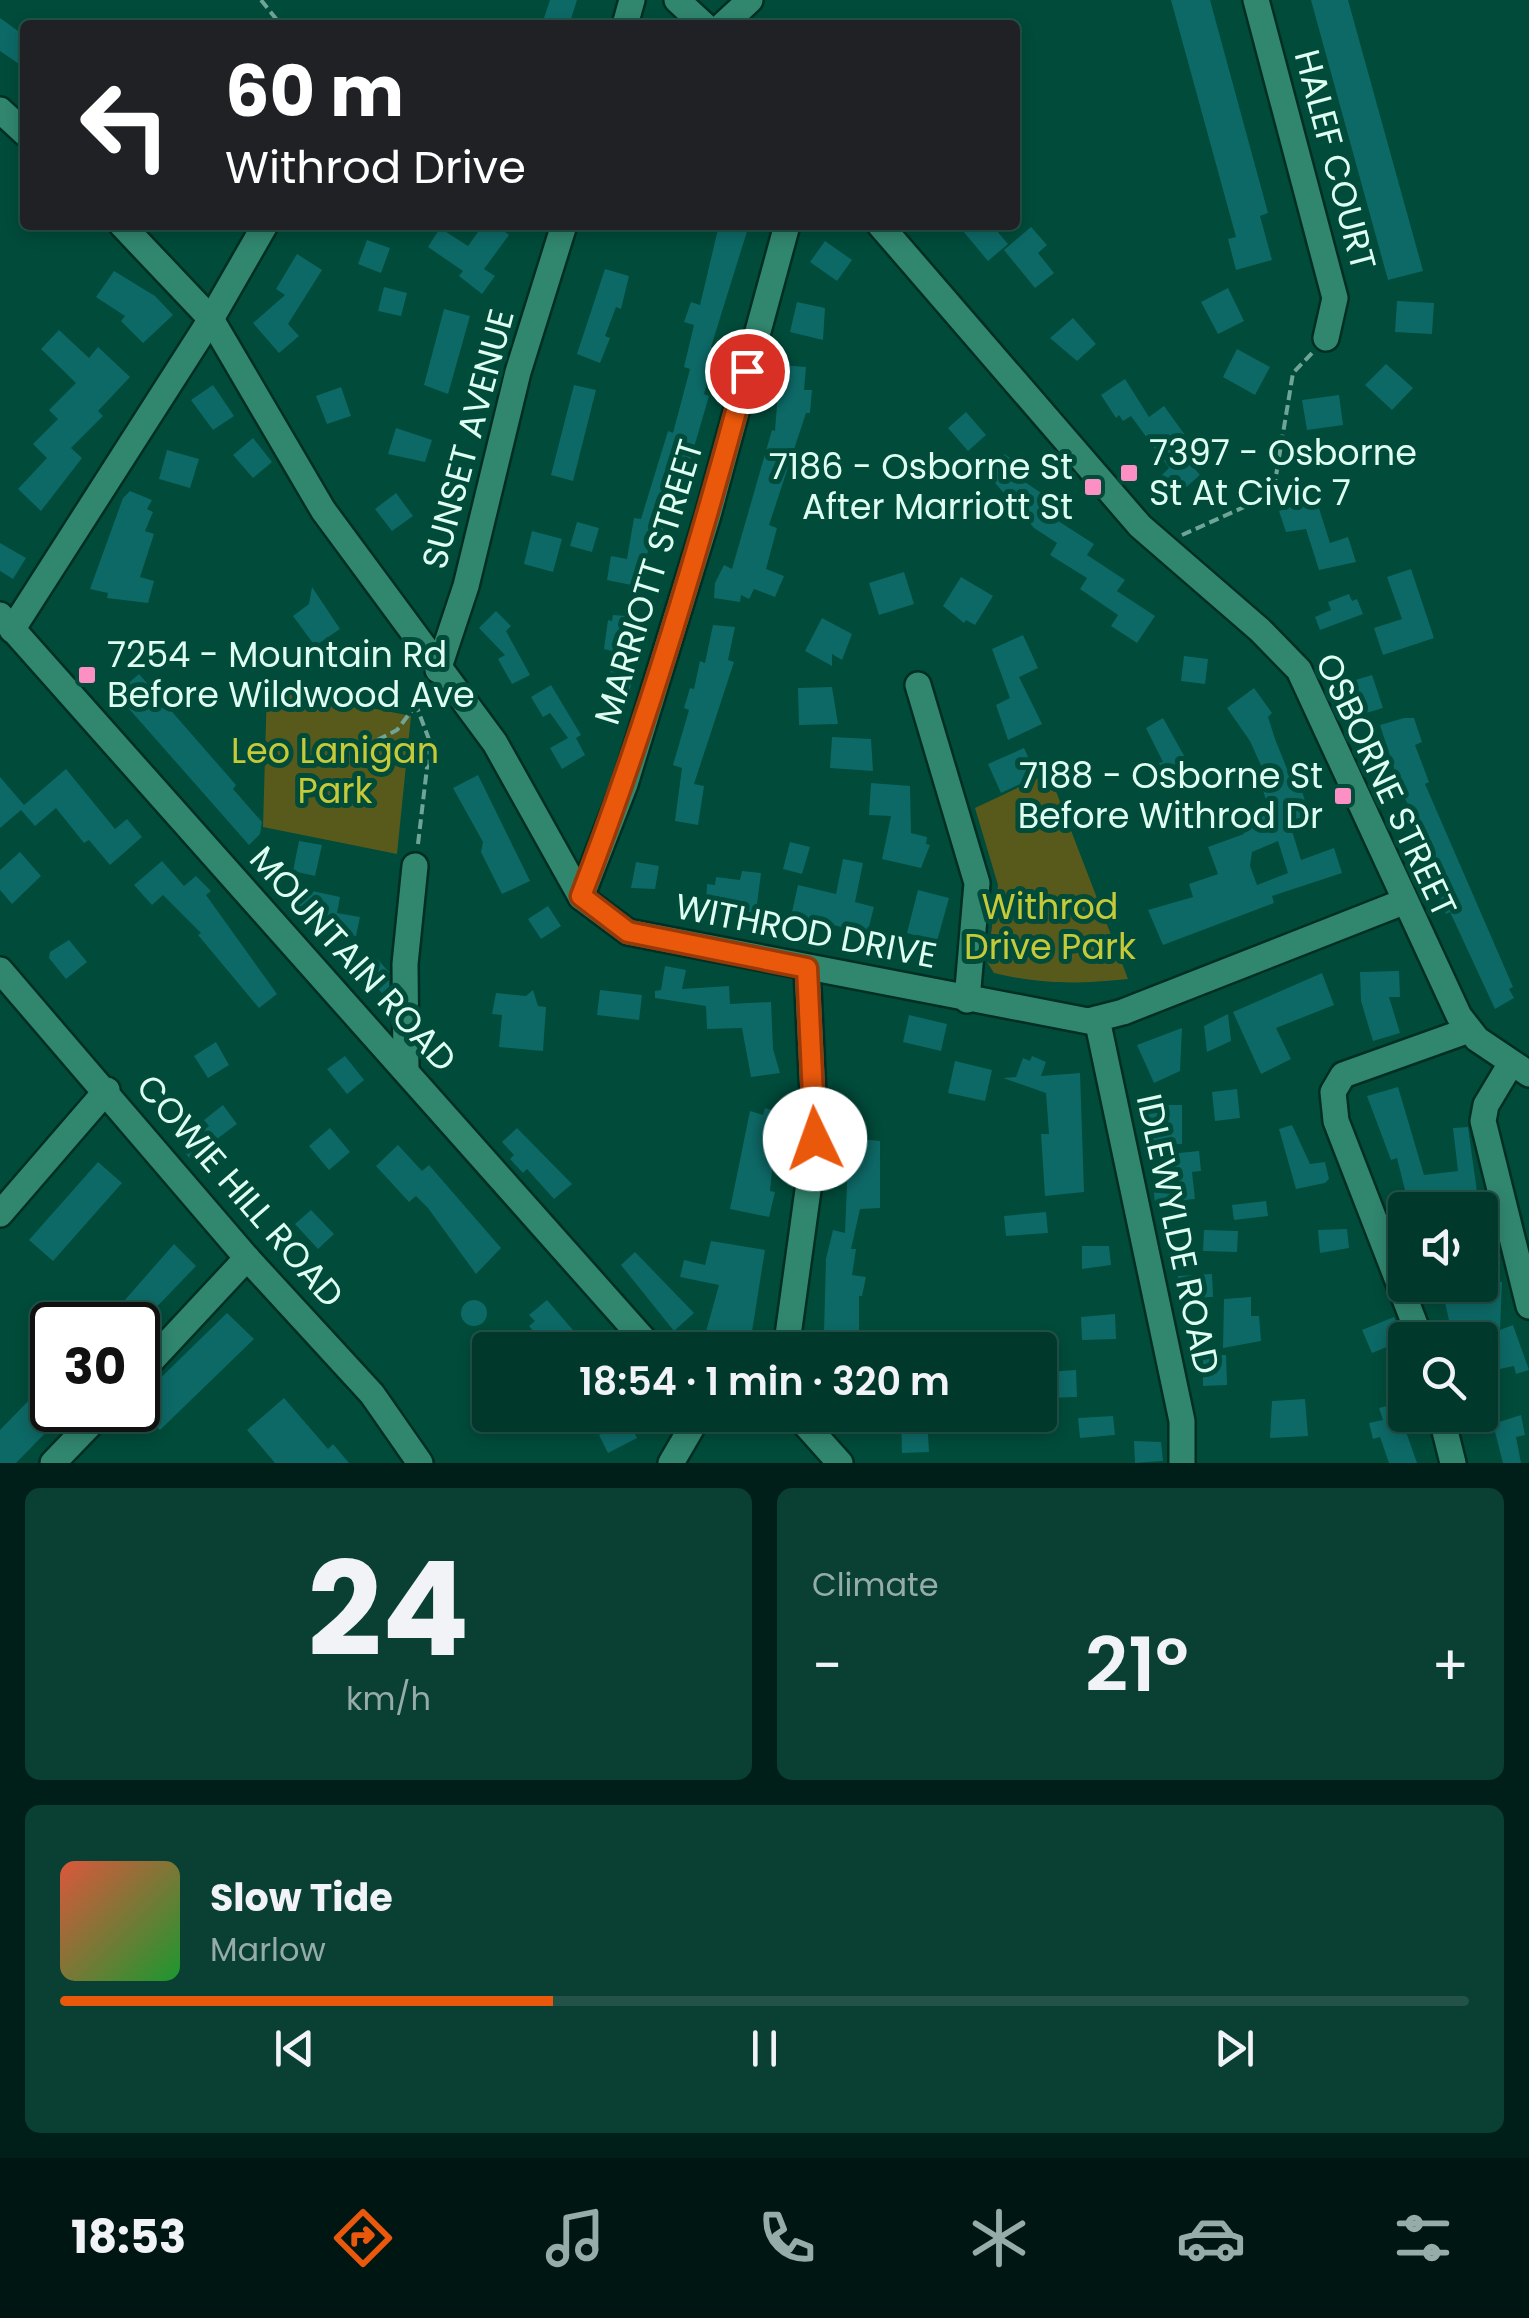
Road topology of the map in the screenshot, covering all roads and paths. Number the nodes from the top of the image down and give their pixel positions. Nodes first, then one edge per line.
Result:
1 (261, 0) edge
2 (677, 0) edge
3 (750, 0) edge
4 (1256, 0) edge
5 (277, 20) edge
6 (699, 20) edge
7 (728, 20) edge
8 (0, 110) edge
9 (20, 128) edge
10 (127, 230) edge
11 (262, 230) edge
12 (562, 230) edge
13 (787, 230) edge
14 (884, 230) edge
15 (210, 319) junction
16 (1326, 338) joint
17 (1159, 545) junction
18 (6, 622) edge
19 (438, 670) junction
20 (918, 686) dead end
21 (416, 705) junction
22 (364, 747) dead end
23 (416, 866) joint
24 (581, 896) junction
25 (1403, 902) junction
26 (807, 968) junction
27 (0, 970) edge
28 (967, 1000) junction
29 (1098, 1019) junction
30 (1468, 1030) junction
31 (1520, 1069) edge
32 (406, 1070) junction
33 (107, 1090) junction
34 (0, 1214) edge
35 (247, 1258) junction
36 (1529, 1306) edge
37 (1414, 1322) edge
38 (638, 1332) edge
39 (788, 1332) edge
40 (160, 1351) edge
41 (82, 1432) edge
42 (689, 1432) edge
43 (812, 1432) edge
44 (1445, 1432) edge
45 (52, 1463) edge
46 (420, 1463) edge
47 (671, 1463) edge
48 (840, 1463) edge
49 (1182, 1463) edge
50 (1453, 1463) edge

1 - 5 path
2 - 6 street
3 - 7 street
4 - 16 street, HALEF COURT
8 - 9 street
10 - 15 street, WITHROD DRIVE
11 - 15 street
12 - 19 street, SUNSET AVENUE
13 - 24 street, MARRIOTT STREET
14 - 17 street, OSBORNE STREET
15 - 18 street
15 - 19 street, WITHROD DRIVE
16 - 17 path
17 - 25 street, OSBORNE STREET
18 - 32 street, MOUNTAIN ROAD
19 - 21 path
19 - 24 street, WITHROD DRIVE
20 - 28 street
21 - 22 path
21 - 23 path
23 - 32 street
24 - 26 street, WITHROD DRIVE
25 - 29 street, WITHROD DRIVE
25 - 30 street, OSBORNE STREET
26 - 28 street, WITHROD DRIVE
26 - 39 street
27 - 33 street, COWIE HILL ROAD
28 - 29 street, WITHROD DRIVE
29 - 49 street, IDLEWYLDE ROAD
30 - 31 street, OSBORNE STREET
30 - 37 street
31 - 36 street
32 - 38 street, MOUNTAIN ROAD
33 - 34 street
33 - 35 street, COWIE HILL ROAD
35 - 40 street
35 - 46 street, COWIE HILL ROAD
41 - 45 street
42 - 47 street
43 - 48 street
44 - 50 street

